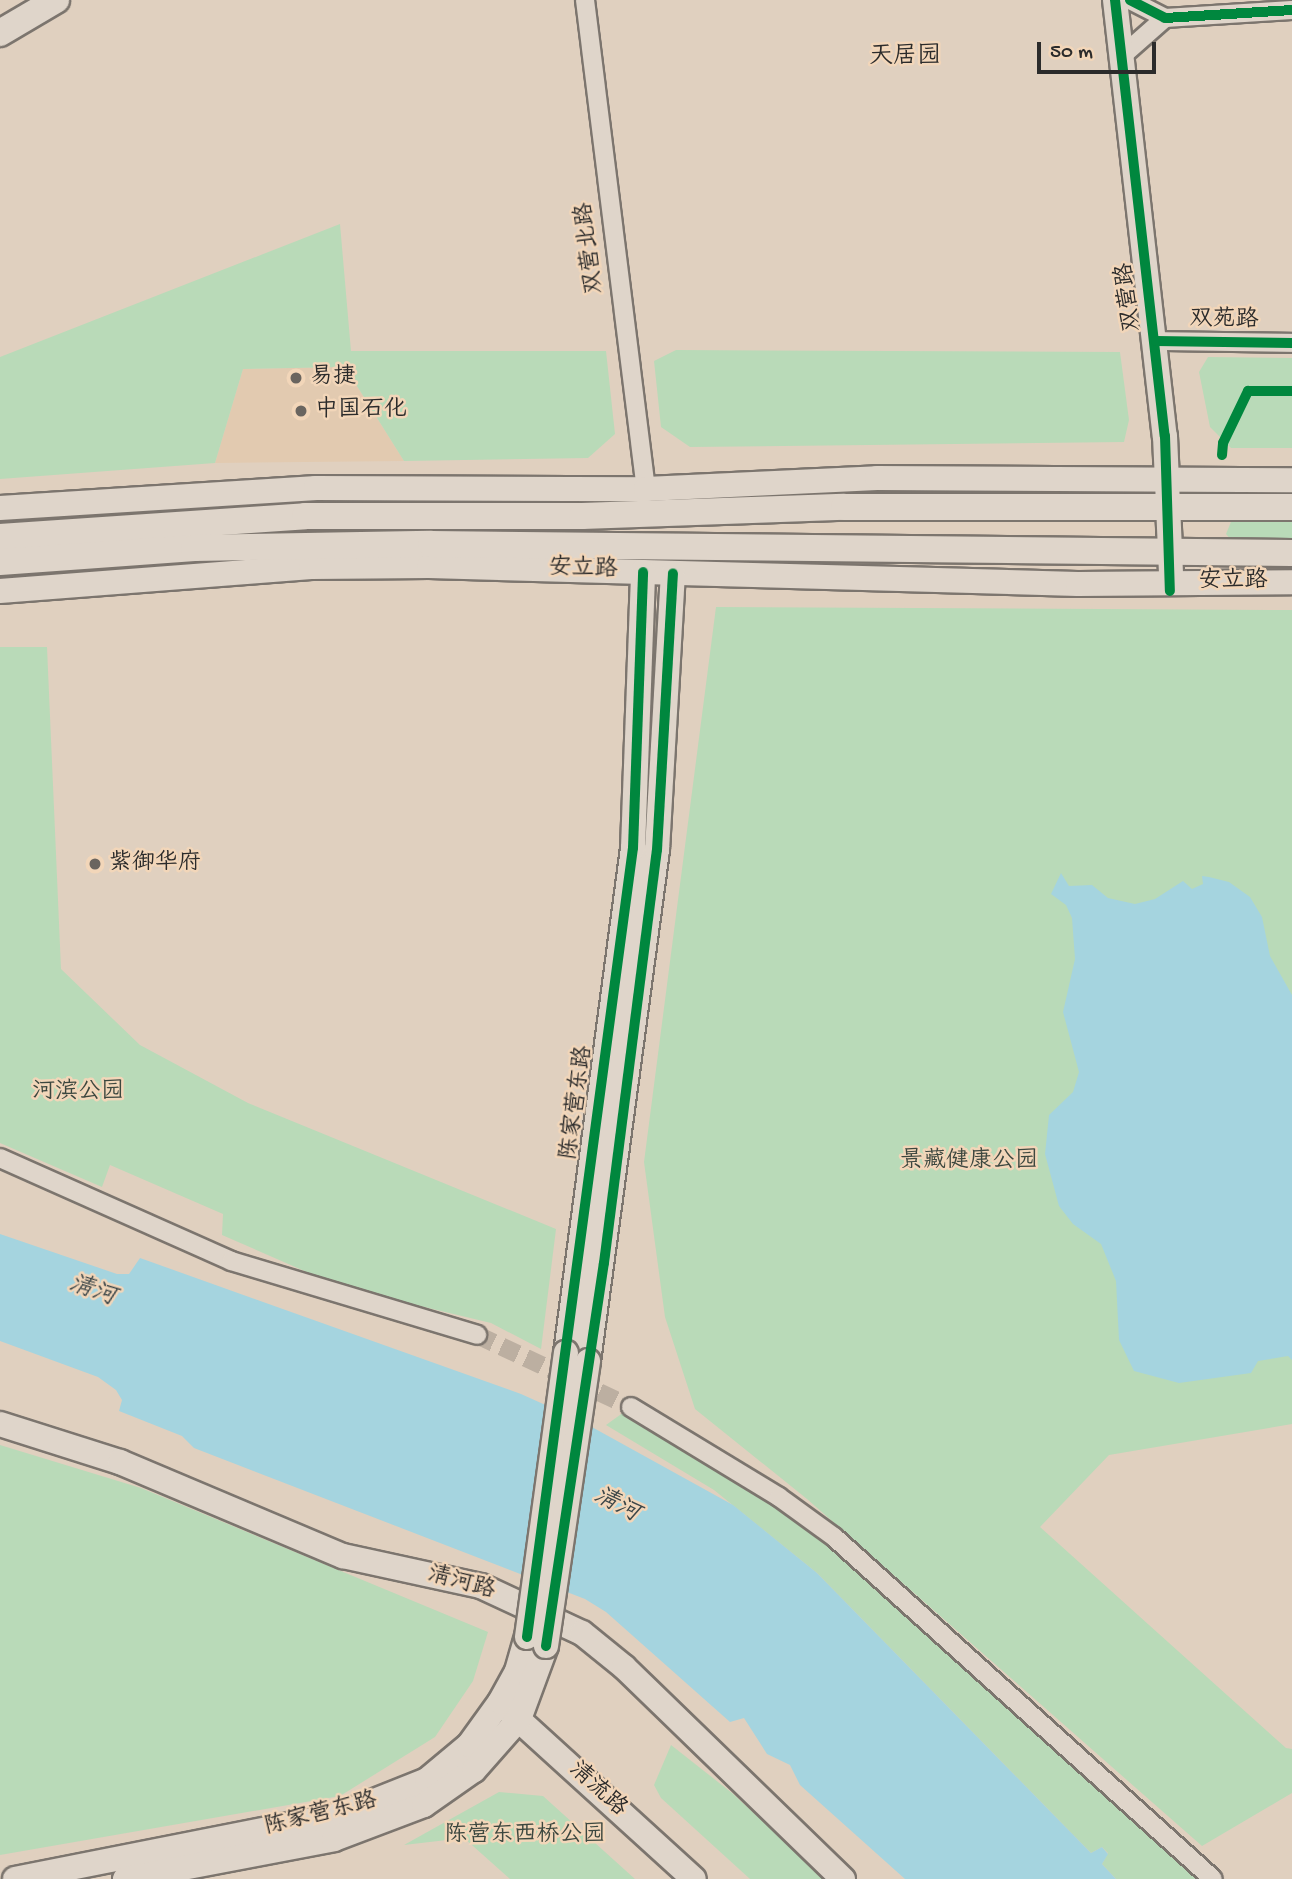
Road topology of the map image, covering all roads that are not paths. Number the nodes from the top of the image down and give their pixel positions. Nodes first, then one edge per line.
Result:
1 (56, 0) edge
2 (585, 0) edge
3 (1115, 0) edge
4 (1130, 0) edge
5 (1292, 10) edge
6 (1165, 18) junction
7 (0, 33) edge
8 (1123, 55) junction
9 (1156, 341) junction
10 (1292, 343) edge
11 (1169, 479) junction
12 (1292, 480) edge
13 (646, 489) junction
14 (1170, 505) junction
15 (1292, 507) edge
16 (0, 508) edge
17 (0, 537) edge
18 (1170, 552) junction
19 (1292, 553) edge
20 (0, 562) edge
21 (643, 572) junction
22 (673, 573) junction
23 (1292, 582) edge
24 (1170, 586) junction
25 (0, 591) edge
26 (0, 1158) edge
27 (477, 1335) tunnel mouth
28 (577, 1357) junction
29 (632, 1407) tunnel mouth
30 (0, 1424) edge
31 (536, 1641) junction
32 (500, 1702) junction
33 (519, 1719) junction
34 (15, 1879) edge
35 (125, 1879) edge
36 (694, 1879) edge
37 (842, 1879) edge
38 (1213, 1879) edge

1 - 7 main road
2 - 13 street, 双营北路
3 - 8 street, 双营路
4 - 6 street
5 - 6 street
6 - 8 street
8 - 9 street, 双营路
9 - 10 street, 双苑路
9 - 11 street, 双营路
11 - 12 street
11 - 13 street
11 - 14 street, 双营路
13 - 16 street
14 - 15 main road
14 - 17 main road
14 - 18 street, 双营路
18 - 19 main road, 安立路
18 - 20 main road, 安立路
18 - 24 street, 双营路
21 - 22 street, 安立路
21 - 25 street, 安立路
21 - 28 street, 陈家营东路
22 - 24 street, 安立路
22 - 28 street, 陈家营东路
23 - 24 street, 安立路
26 - 27 street
28 - 31 street, 陈家营东路, bridge
29 - 38 street
30 - 37 street, 清河路
31 - 32 street, 陈家营东路
31 - 33 street, 陈家营东路
32 - 33 street, 清流路
32 - 34 street, 陈家营东路
33 - 35 street, 陈家营东路
33 - 36 street, 清流路

